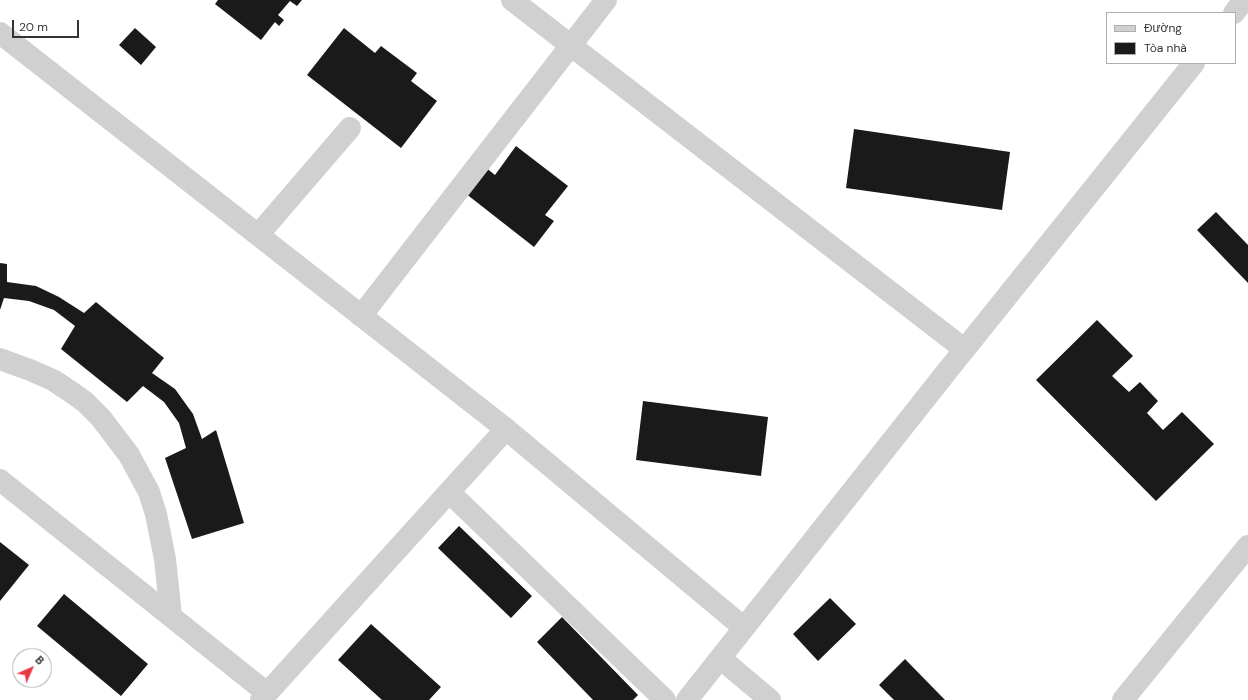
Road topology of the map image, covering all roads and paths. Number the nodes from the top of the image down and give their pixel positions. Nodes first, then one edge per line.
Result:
1 (512, 0) edge
2 (606, 0) edge
3 (1244, 0) edge
4 (1235, 12) edge
5 (0, 33) edge
6 (570, 45) junction
7 (1193, 64) edge
8 (350, 128) dead end
9 (258, 235) junction
10 (361, 316) junction
11 (964, 349) junction
12 (0, 360) edge
13 (506, 429) junction
14 (0, 480) edge
15 (449, 492) junction
16 (1248, 546) edge
17 (171, 616) junction
18 (743, 627) junction
19 (720, 658) junction
20 (264, 696) edge
21 (1127, 699) edge
22 (665, 700) edge
23 (687, 700) edge
24 (770, 700) edge

1 - 6 street
2 - 6 street
3 - 4 street
5 - 9 street
6 - 10 street
6 - 11 street
7 - 11 street
8 - 9 street
9 - 10 street
10 - 13 street
11 - 18 street
12 - 17 street
13 - 15 street
13 - 18 street
14 - 17 street
15 - 20 street
15 - 22 street
16 - 21 street
17 - 20 street
18 - 19 street
19 - 23 street
19 - 24 street

